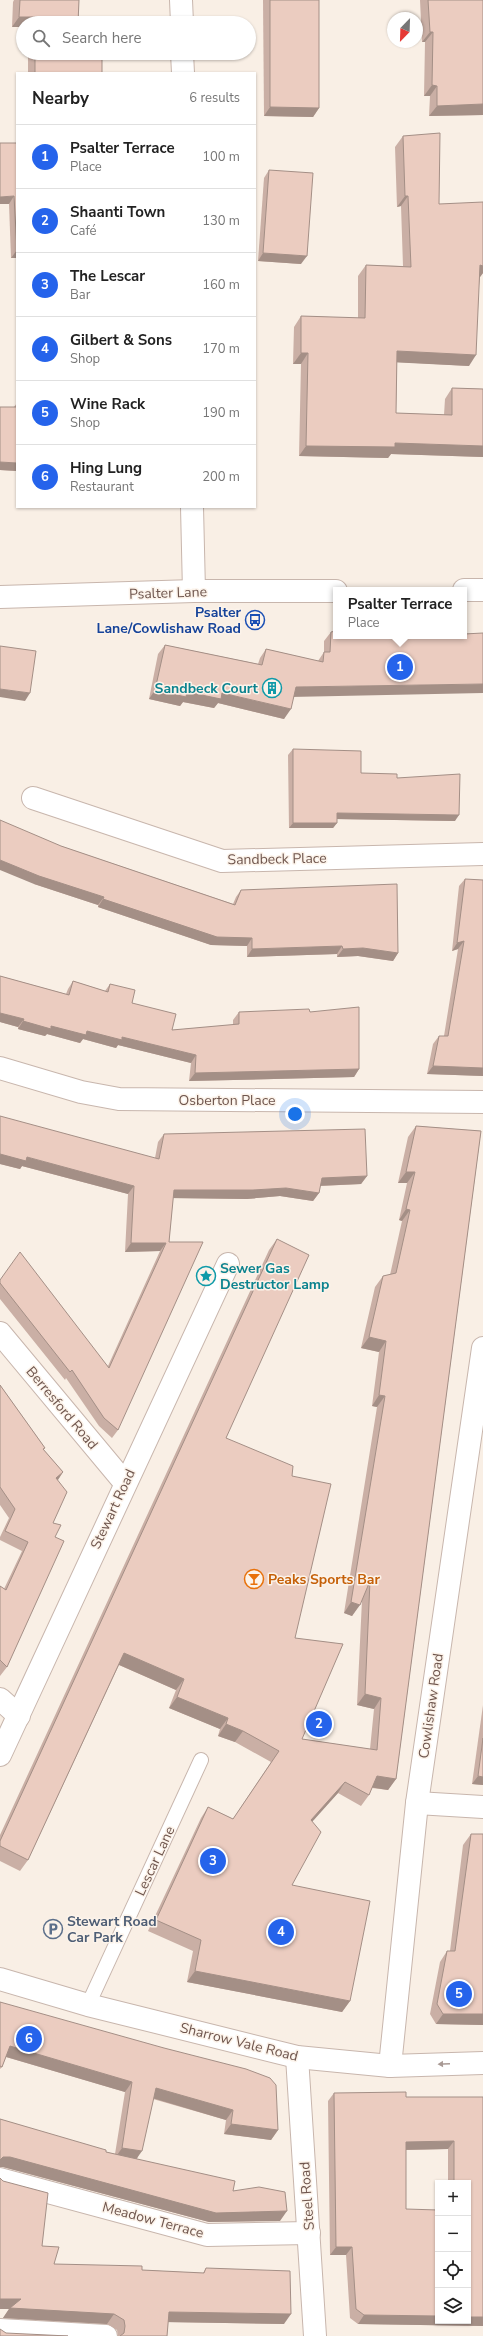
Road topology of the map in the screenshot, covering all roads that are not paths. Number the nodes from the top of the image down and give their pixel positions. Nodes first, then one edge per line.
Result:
1 (181, 0) edge
2 (182, 16) edge
3 (182, 60) edge
4 (183, 72) edge
5 (192, 508) edge
6 (467, 590) edge
7 (483, 590) edge
8 (194, 591) junction
9 (333, 591) edge
10 (0, 597) edge
11 (33, 798) dead end
12 (483, 854) edge
13 (0, 1068) edge
14 (483, 1102) edge
15 (228, 1264) dead end
16 (0, 1333) edge
17 (483, 1348) edge
18 (125, 1484) junction
19 (0, 1699) edge
20 (19, 1716) junction
21 (0, 1755) edge
22 (201, 1760) dead end
23 (416, 1803) junction
24 (483, 1807) edge
25 (0, 1979) edge
26 (88, 2005) junction
27 (297, 2057) junction
28 (483, 2063) edge
29 (390, 2066) junction
30 (0, 2179) edge
31 (309, 2233) junction
32 (0, 2330) edge
33 (106, 2336) edge
34 (316, 2336) edge

1 - 2 street
3 - 4 street
5 - 8 street
6 - 7 street
8 - 9 street, Psalter Lane
8 - 10 street, Psalter Lane
11 - 12 street, Sandbeck Place
13 - 14 street, Osberton Place
15 - 18 street, Stewart Road
16 - 18 street, Berresford Road
17 - 23 street, Cowlishaw Road
18 - 20 street, Stewart Road
19 - 20 street
20 - 21 street, Stewart Road
22 - 26 lane, Lescar Lane
23 - 24 street
23 - 29 street, Cowlishaw Road
25 - 26 street, Sharrow Vale Road
26 - 27 street, Sharrow Vale Road
27 - 29 street, Sharrow Vale Road
27 - 31 street, Steel Road
28 -> 29 street, Sharrow Vale Road
30 - 31 street, Meadow Terrace
31 - 34 street, Steel Road
32 - 33 street

